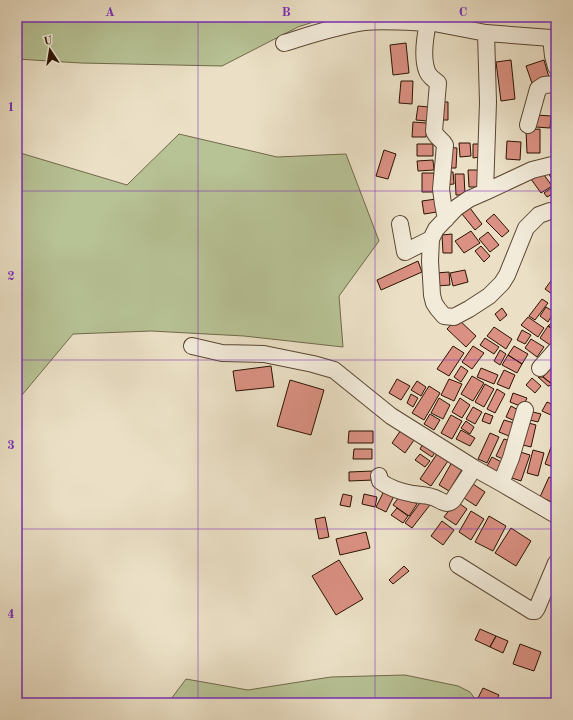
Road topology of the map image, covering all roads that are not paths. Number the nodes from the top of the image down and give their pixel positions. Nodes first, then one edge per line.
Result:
1 (428, 23) junction
2 (486, 32) junction
3 (554, 39) edge
4 (284, 43) dead end
5 (556, 67) edge
6 (556, 84) edge
7 (528, 125) dead end
8 (556, 164) edge
9 (485, 192) junction
10 (556, 211) edge
11 (446, 219) junction
12 (400, 224) dead end
13 (431, 239) junction
14 (192, 346) dead end
15 (556, 350) edge
16 (540, 368) dead end
17 (525, 410) dead end
18 (474, 468) junction
19 (379, 476) dead end
20 (501, 483) junction
21 (554, 510) edge
22 (556, 563) edge
23 (458, 565) dead end

1 - 2 street
1 - 4 street
1 - 11 street
2 - 3 street
2 - 9 street
3 - 5 street
6 - 7 street
8 - 9 street
9 - 11 street
10 - 13 street
11 - 13 street
12 - 13 street
14 - 18 street
15 - 16 street
17 - 20 street
18 - 19 street
18 - 20 street
20 - 21 street
22 - 23 street

